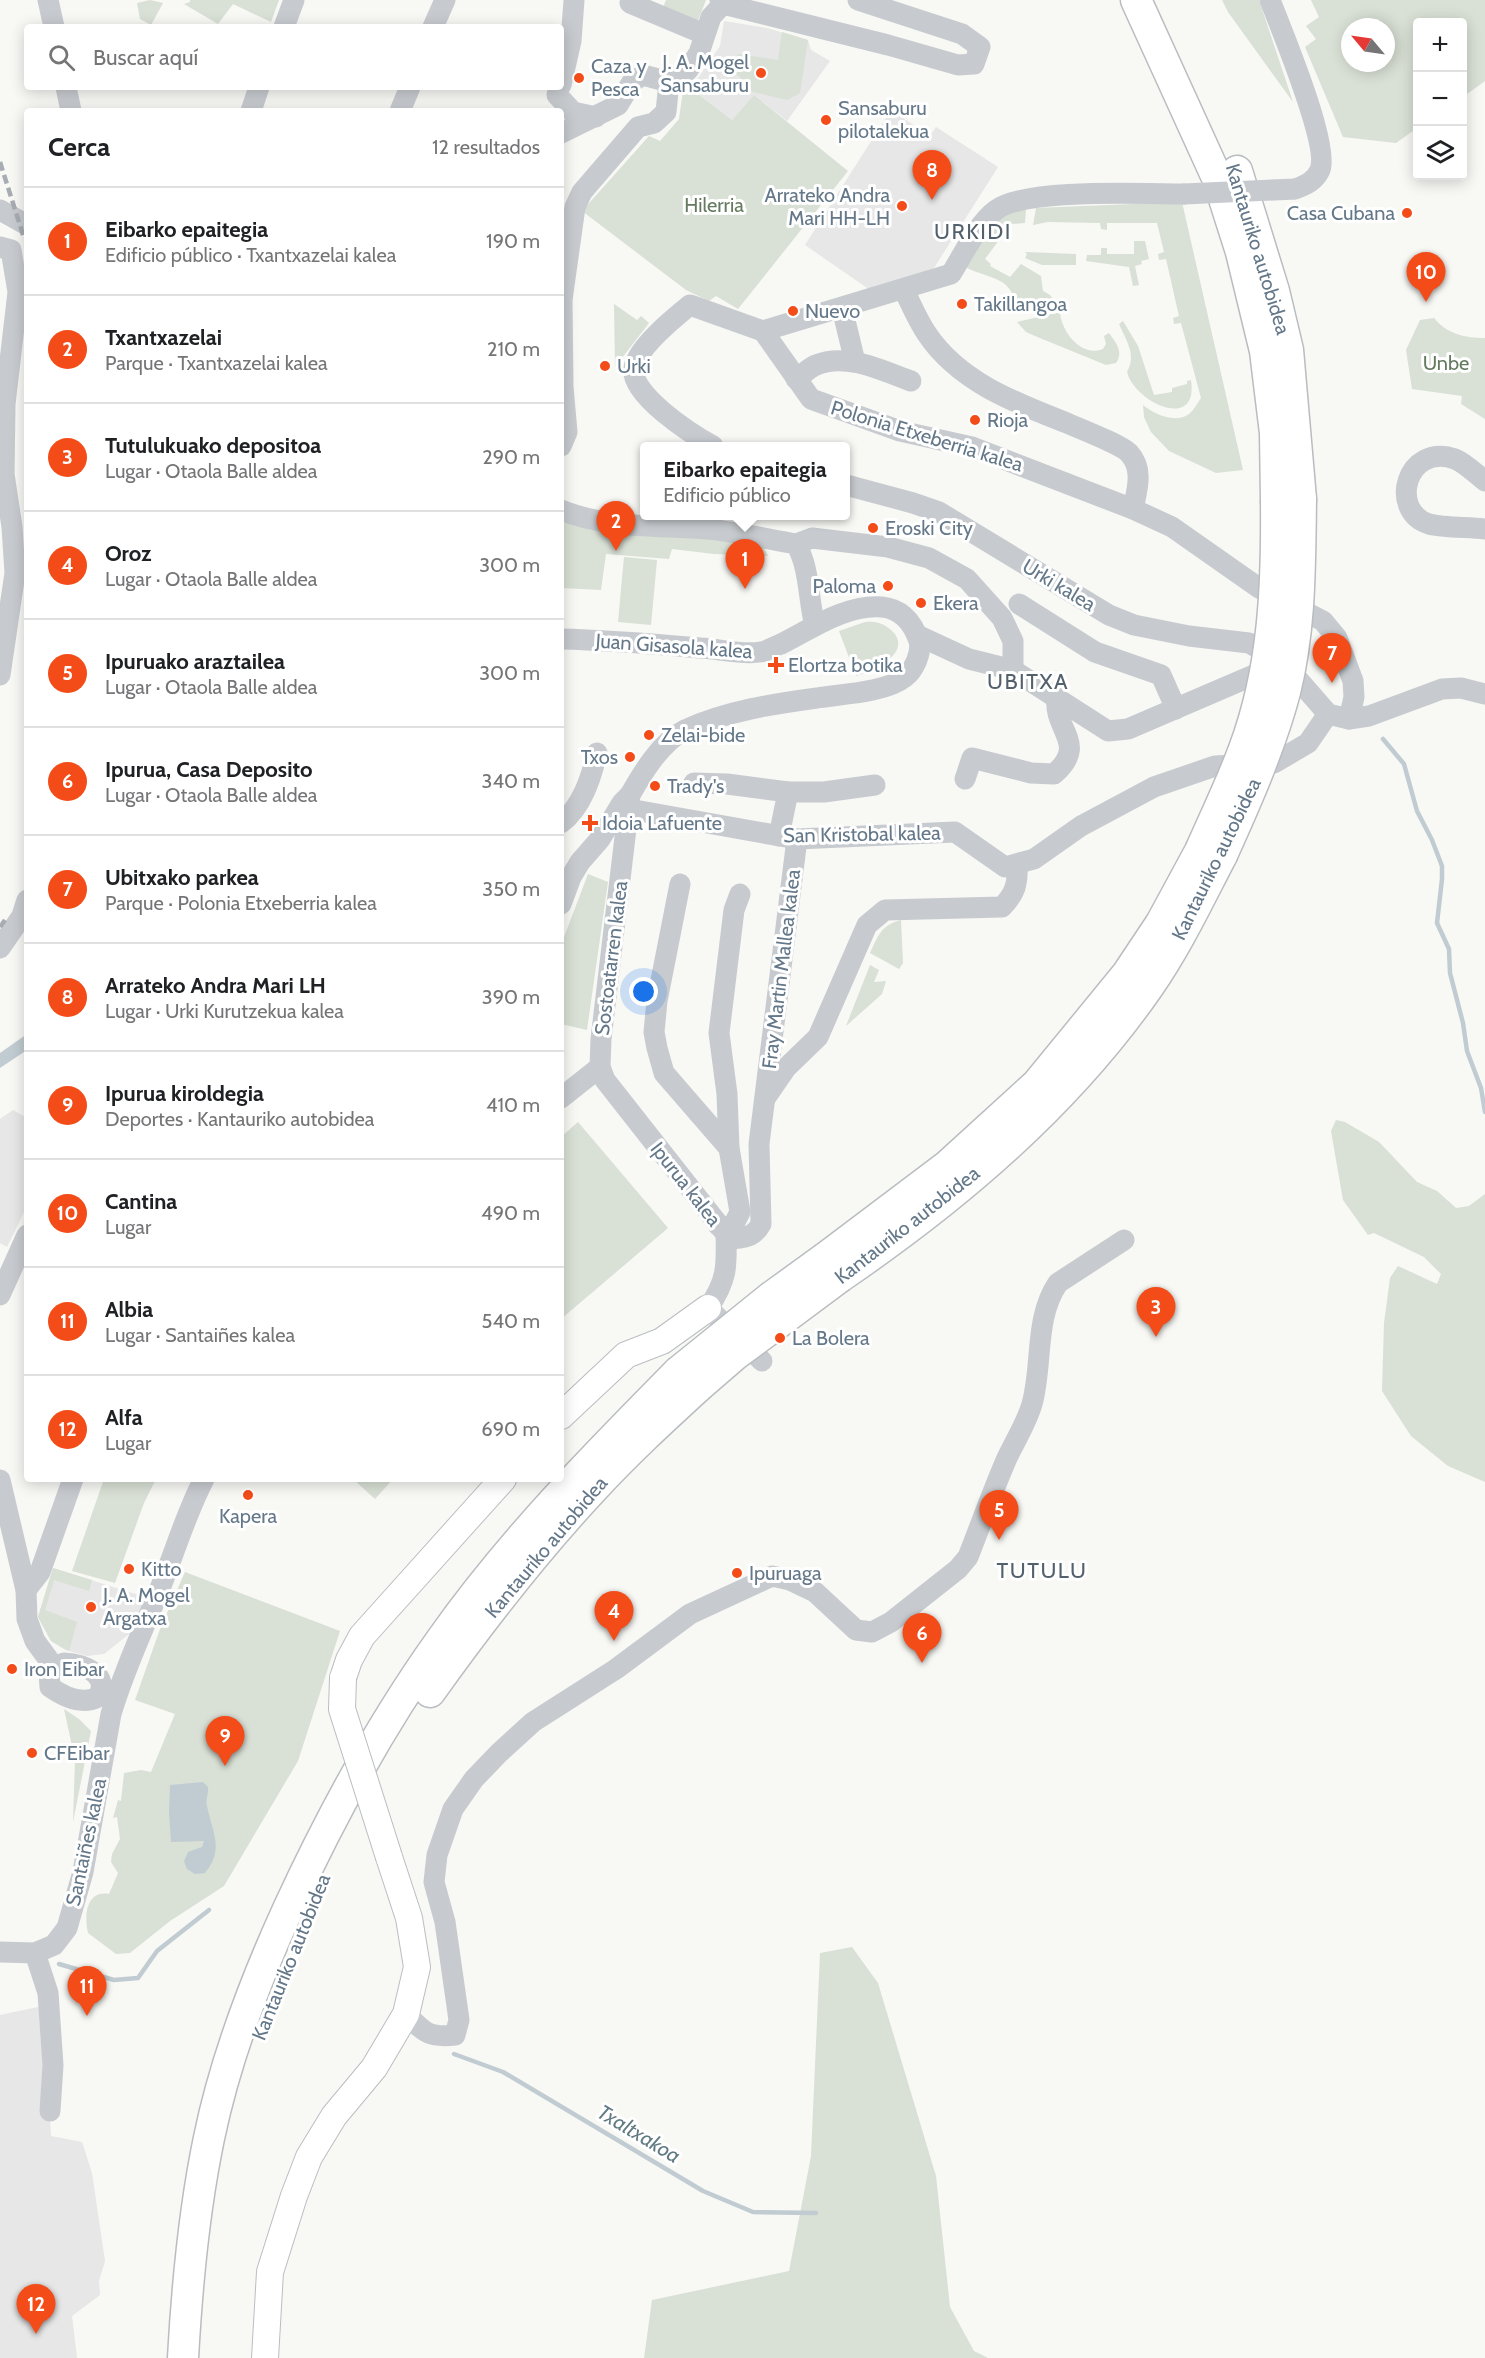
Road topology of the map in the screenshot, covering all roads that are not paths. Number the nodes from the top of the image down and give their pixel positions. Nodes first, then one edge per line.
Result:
1 (48, 0) edge
2 (294, 0) edge
3 (445, 0) edge
4 (574, 0) edge
5 (631, 0) edge
6 (858, 0) edge
7 (1136, 0) edge
8 (1158, 0) edge
9 (1270, 0) edge
10 (722, 2) edge
11 (899, 6) edge
12 (53, 24) edge
13 (285, 24) edge
14 (434, 24) edge
15 (704, 34) junction
16 (564, 68) edge
17 (669, 82) junction
18 (67, 90) edge
19 (258, 90) edge
20 (409, 90) edge
21 (557, 94) edge
22 (70, 108) edge
23 (252, 108) edge
24 (401, 108) edge
25 (596, 117) junction
26 (564, 132) edge
27 (0, 210) edge
28 (24, 223) edge
29 (0, 247) edge
30 (564, 286) edge
31 (903, 290) junction
32 (842, 308) junction
33 (763, 331) junction
34 (855, 362) junction
35 (796, 379) junction
36 (911, 381) dead end
37 (564, 398) edge
38 (564, 439) edge
39 (706, 442) edge
40 (1485, 481) edge
41 (850, 486) edge
42 (1289, 499) junction
43 (1133, 509) junction
44 (564, 511) edge
45 (1485, 529) edge
46 (796, 544) junction
47 (1019, 604) dead end
48 (815, 626) junction
49 (917, 635) junction
50 (564, 639) edge
51 (969, 659) junction
52 (1275, 666) junction
53 (1013, 670) junction
54 (910, 671) junction
55 (0, 675) edge
56 (1485, 694) edge
57 (1057, 698) junction
58 (1176, 709) junction
59 (1328, 714) junction
60 (1349, 719) junction
61 (597, 753) dead end
62 (965, 779) dead end
63 (694, 783) dead end
64 (875, 785) dead end
65 (788, 792) junction
66 (630, 802) junction
67 (564, 819) edge
68 (788, 837) junction
69 (600, 839) junction
70 (624, 849) junction
71 (1017, 865) junction
72 (680, 884) dead end
73 (740, 894) dead end
74 (564, 896) edge
75 (24, 913) edge
76 (0, 948) edge
77 (600, 1067) junction
78 (564, 1096) edge
79 (764, 1100) junction
80 (729, 1148) junction
81 (740, 1212) junction
82 (761, 1215) junction
83 (722, 1230) junction
84 (750, 1236) junction
85 (1124, 1240) dead end
86 (24, 1242) edge
87 (725, 1276) junction
88 (0, 1295) edge
89 (708, 1308) junction
90 (762, 1361) dead end
91 (688, 1380) junction
92 (564, 1413) edge
93 (0, 1480) edge
94 (72, 1482) edge
95 (202, 1482) edge
96 (500, 1482) edge
97 (12, 1536) junction
98 (50, 1541) junction
99 (26, 1590) junction
100 (133, 1649) junction
101 (54, 1667) junction
102 (100, 1686) junction
103 (111, 1714) junction
104 (0, 1952) edge
105 (35, 1953) junction
106 (406, 2014) junction
107 (50, 2111) dead end
108 (183, 2358) edge
109 (203, 2358) edge
110 (265, 2358) edge

1 - 12 street
2 - 13 street
3 - 14 street
4 - 16 street
5 - 15 street
6 - 11 street
7 - 42 highway, Kantauriko autobidea
8 - 42 highway, Kantauriko autobidea
9 - 31 street, bridge
10 - 11 street
10 - 15 street
15 - 17 street
17 - 25 street
17 - 30 street
18 - 22 street
19 - 23 street
20 - 24 street
21 - 25 street
25 - 26 street
27 - 28 street
29 - 55 street
31 - 32 street
31 - 43 street
32 - 33 street
32 - 34 street
33 - 35 street, Polonia Etxeberria kalea
33 - 39 street
34 - 35 street
34 - 36 street
35 - 43 street, Polonia Etxeberria kalea
37 - 38 street
40 - 45 street
41 - 52 street, Urki kalea
42 - 91 highway, Kantauriko autobidea, bridge
43 - 60 street, Polonia Etxeberria kalea
44 - 46 street
46 - 48 street
46 - 53 street
47 - 58 street
48 - 49 street, Juan Gisasola kalea
48 - 50 street, Juan Gisasola kalea
49 - 51 street
49 - 54 street
51 - 53 street
51 - 54 street
52 - 58 street
52 - 59 street, Urki kalea
53 - 57 street
54 - 66 street, Sostoatarren kalea
56 - 60 street
57 - 58 street
57 - 62 street
59 - 60 street
59 - 71 street
61 - 67 street
63 - 65 street
64 - 65 street
65 - 68 street, Fray Martin Mallea kalea
66 - 68 street, San Kristobal kalea
66 - 69 street, Sostoatarren kalea
66 - 70 street, Sostoatarren kalea
68 - 71 street, San Kristobal kalea
68 - 79 street, Fray Martin Mallea kalea
69 - 70 street
69 - 74 street, Sostoatarren kalea
70 - 77 street, Sostoatarren kalea
71 - 79 street, Fray Martin Mallea kalea
72 - 80 street
73 - 80 street
75 - 76 street
77 - 78 street
77 - 83 street, Ipurua kalea
79 - 82 street, Fray Martin Mallea kalea
80 - 81 street
81 - 82 street
81 - 83 street
82 - 84 street, Fray Martin Mallea kalea
83 - 84 street
83 - 87 street, Ipurua kalea
84 - 87 street, Fray Martin Mallea kalea
85 - 106 street
86 - 88 street
87 - 89 street, Ipurua kalea
89 - 90 street
89 - 92 main road
91 - 108 highway, Kantauriko autobidea
91 - 109 highway, Kantauriko autobidea
93 - 97 street
94 - 98 street
95 - 100 street, Santaiñes kalea
96 - 106 main road, bridge
97 - 98 street
97 - 99 street
98 - 99 street
99 - 101 street
100 - 102 street
100 - 103 street, Santaiñes kalea
101 - 102 street
101 - 102 street
102 - 103 street
103 - 105 street, Santaiñes kalea
104 - 105 street
105 - 107 street
106 - 110 main road

